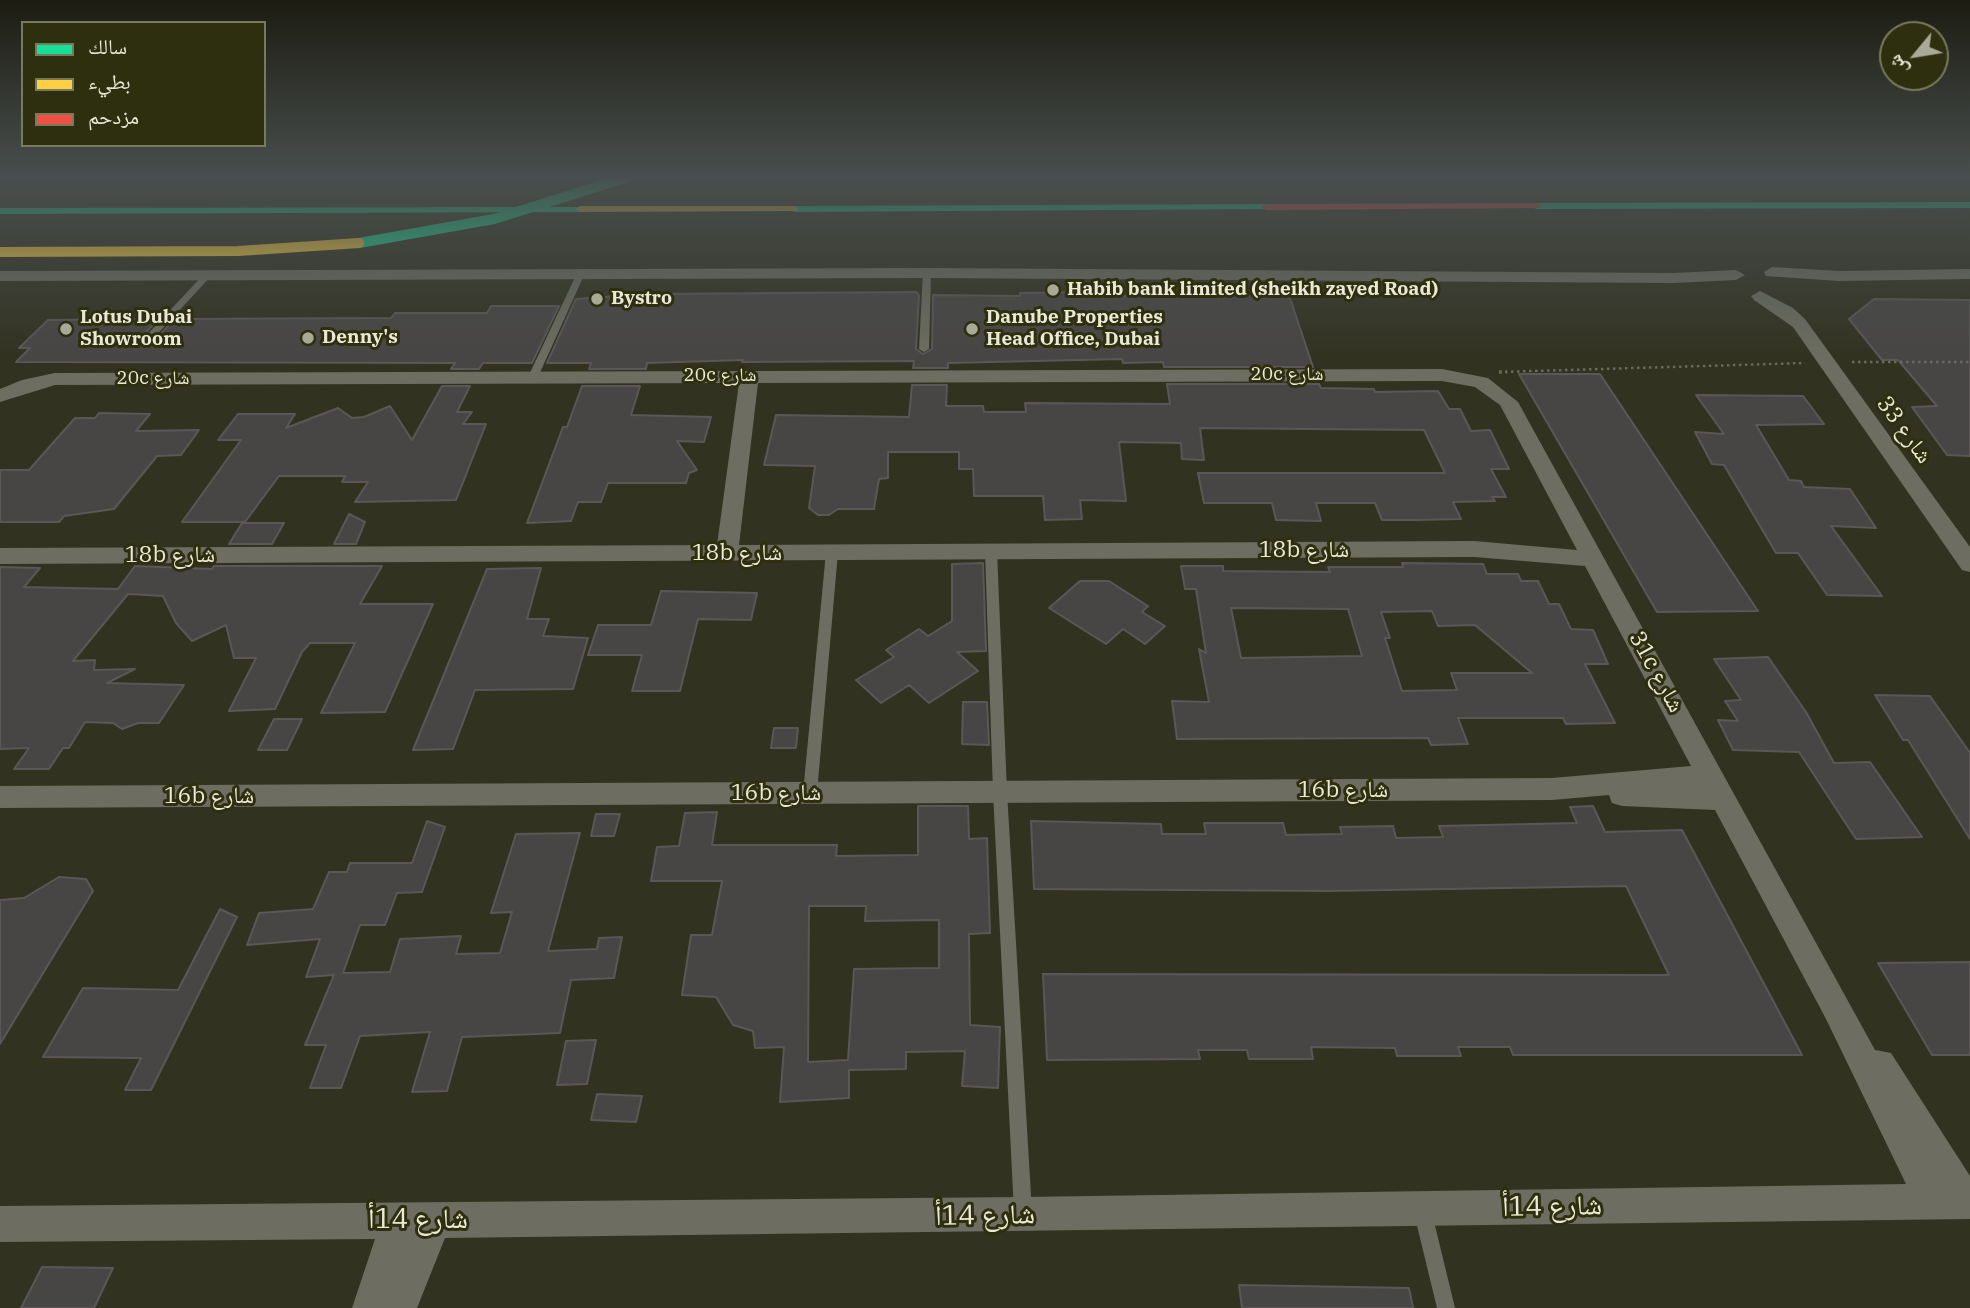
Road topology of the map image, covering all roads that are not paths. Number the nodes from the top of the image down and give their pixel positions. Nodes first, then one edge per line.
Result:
1 (387, 239) edge
2 (0, 252) edge
3 (927, 272) junction
4 (1772, 272) junction
5 (581, 273) junction
6 (205, 274) junction
7 (1970, 274) edge
8 (1736, 275) junction
9 (0, 276) edge
10 (1839, 276) junction
11 (1673, 278) junction
12 (1756, 294) junction
13 (1796, 294) junction
14 (1799, 323) junction
15 (144, 340) dead end
16 (924, 349) dead end
17 (1442, 374) joint
18 (759, 376) junction
19 (533, 377) junction
20 (0, 396) edge
21 (991, 551) junction
22 (832, 552) junction
23 (1590, 552) junction
24 (717, 553) junction
25 (0, 556) edge
26 (1970, 564) edge
27 (1718, 787) junction
28 (1000, 792) junction
29 (810, 793) junction
30 (0, 797) edge
31 (1956, 1201) edge
32 (1422, 1209) junction
33 (1024, 1215) junction
34 (399, 1220) junction
35 (435, 1220) junction
36 (0, 1224) edge
37 (371, 1308) edge
38 (398, 1308) edge
39 (1446, 1308) edge

1 - 2 highway, bridge
3 - 5 street
3 - 11 street
3 - 16 lane
4 - 8 street
4 - 10 street
4 - 13 street
5 - 6 street
5 - 19 lane
6 - 9 street
6 - 15 lane
7 - 10 street
8 - 11 street
8 - 12 street
10 - 13 street
11 - 12 street
12 - 13 street
12 - 14 street, شارع 33
13 - 14 street, شارع 33
14 - 26 street, شارع 33
17 - 18 street, 20c شارع
17 - 23 street, 31c شارع
18 - 19 street, 20c شارع
18 - 24 street
19 - 20 street, 20c شارع
21 - 22 street, 18b شارع
21 - 23 street, 18b شارع
21 - 28 lane
22 - 24 street, 18b شارع
22 - 29 lane
23 - 27 street, 31c شارع
24 - 25 street, 18b شارع
27 - 28 street, 16b شارع
27 - 31 street, 31c شارع
28 - 29 street, 16b شارع
28 - 33 lane
29 - 30 street, 16b شارع
31 - 32 street, شارع 14أ
32 - 33 street, شارع 14أ
32 - 39 lane
33 - 35 street, شارع 14أ
34 - 35 street, شارع 14أ
34 - 36 street, شارع 14أ
34 - 37 street
35 - 38 street

